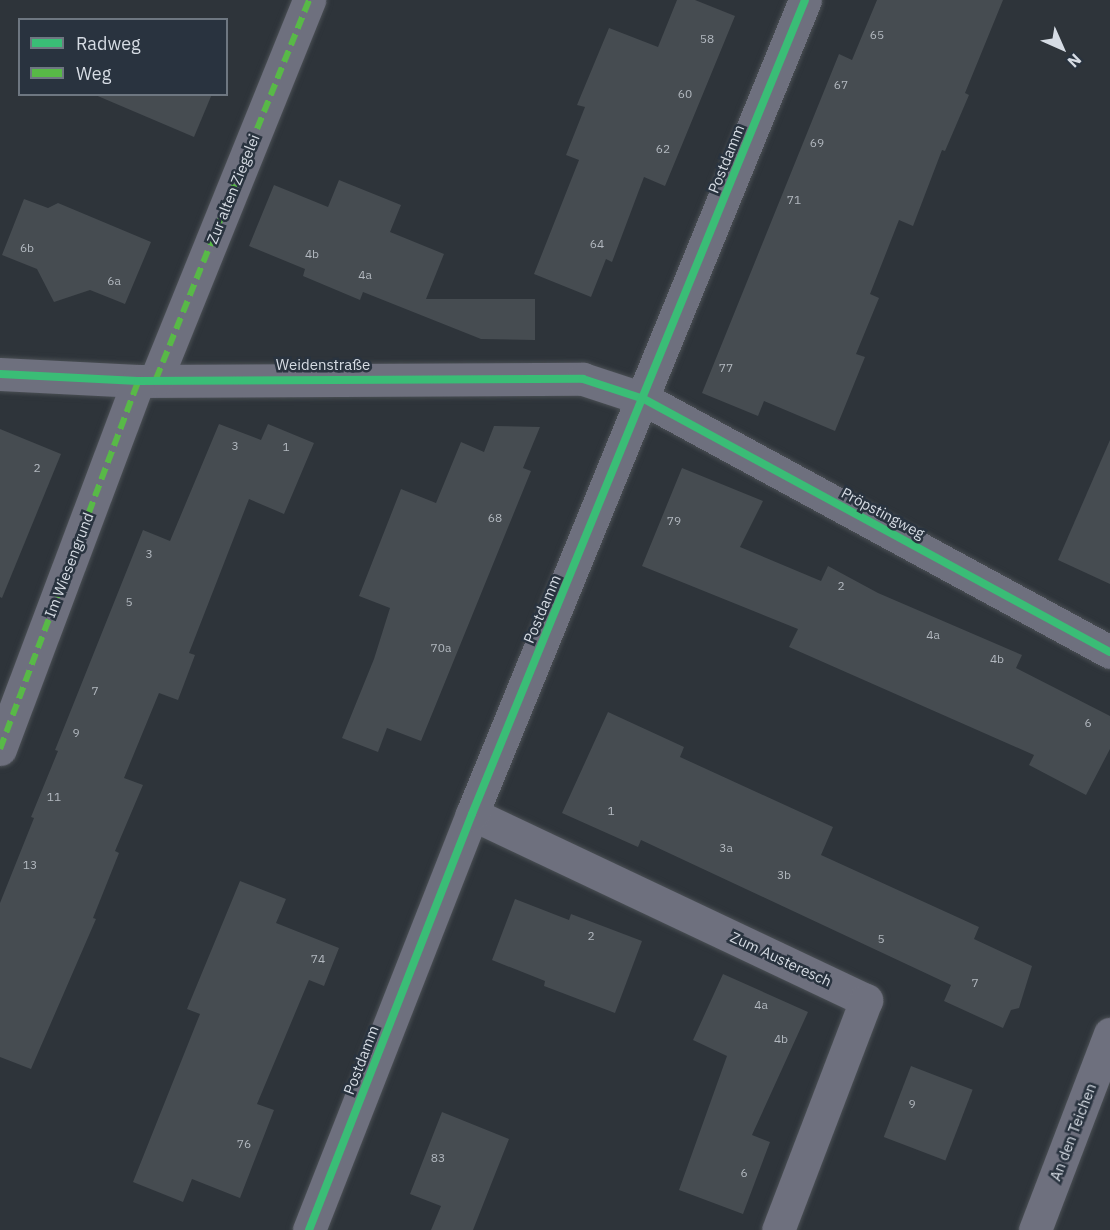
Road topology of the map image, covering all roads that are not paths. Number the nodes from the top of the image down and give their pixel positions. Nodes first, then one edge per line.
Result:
1 (309, 0) edge
2 (805, 0) edge
3 (0, 374) edge
4 (147, 380) junction
5 (644, 399) junction
6 (1110, 652) edge
7 (0, 748) edge
8 (472, 814) junction
9 (1110, 1035) edge
10 (309, 1230) edge
11 (778, 1230) edge
12 (1035, 1230) edge

1 - 4 street, Zur alten Ziegelei
2 - 5 street, Postdamm
3 - 4 street, Weidenstraße
4 - 5 street, Weidenstraße
4 - 7 street, Im Wiesengrund
5 - 6 street, Pröpstingweg
5 - 8 street, Postdamm
8 - 10 street, Postdamm
8 - 11 street, Zum Austeresch
9 - 12 street, An den Teichen

